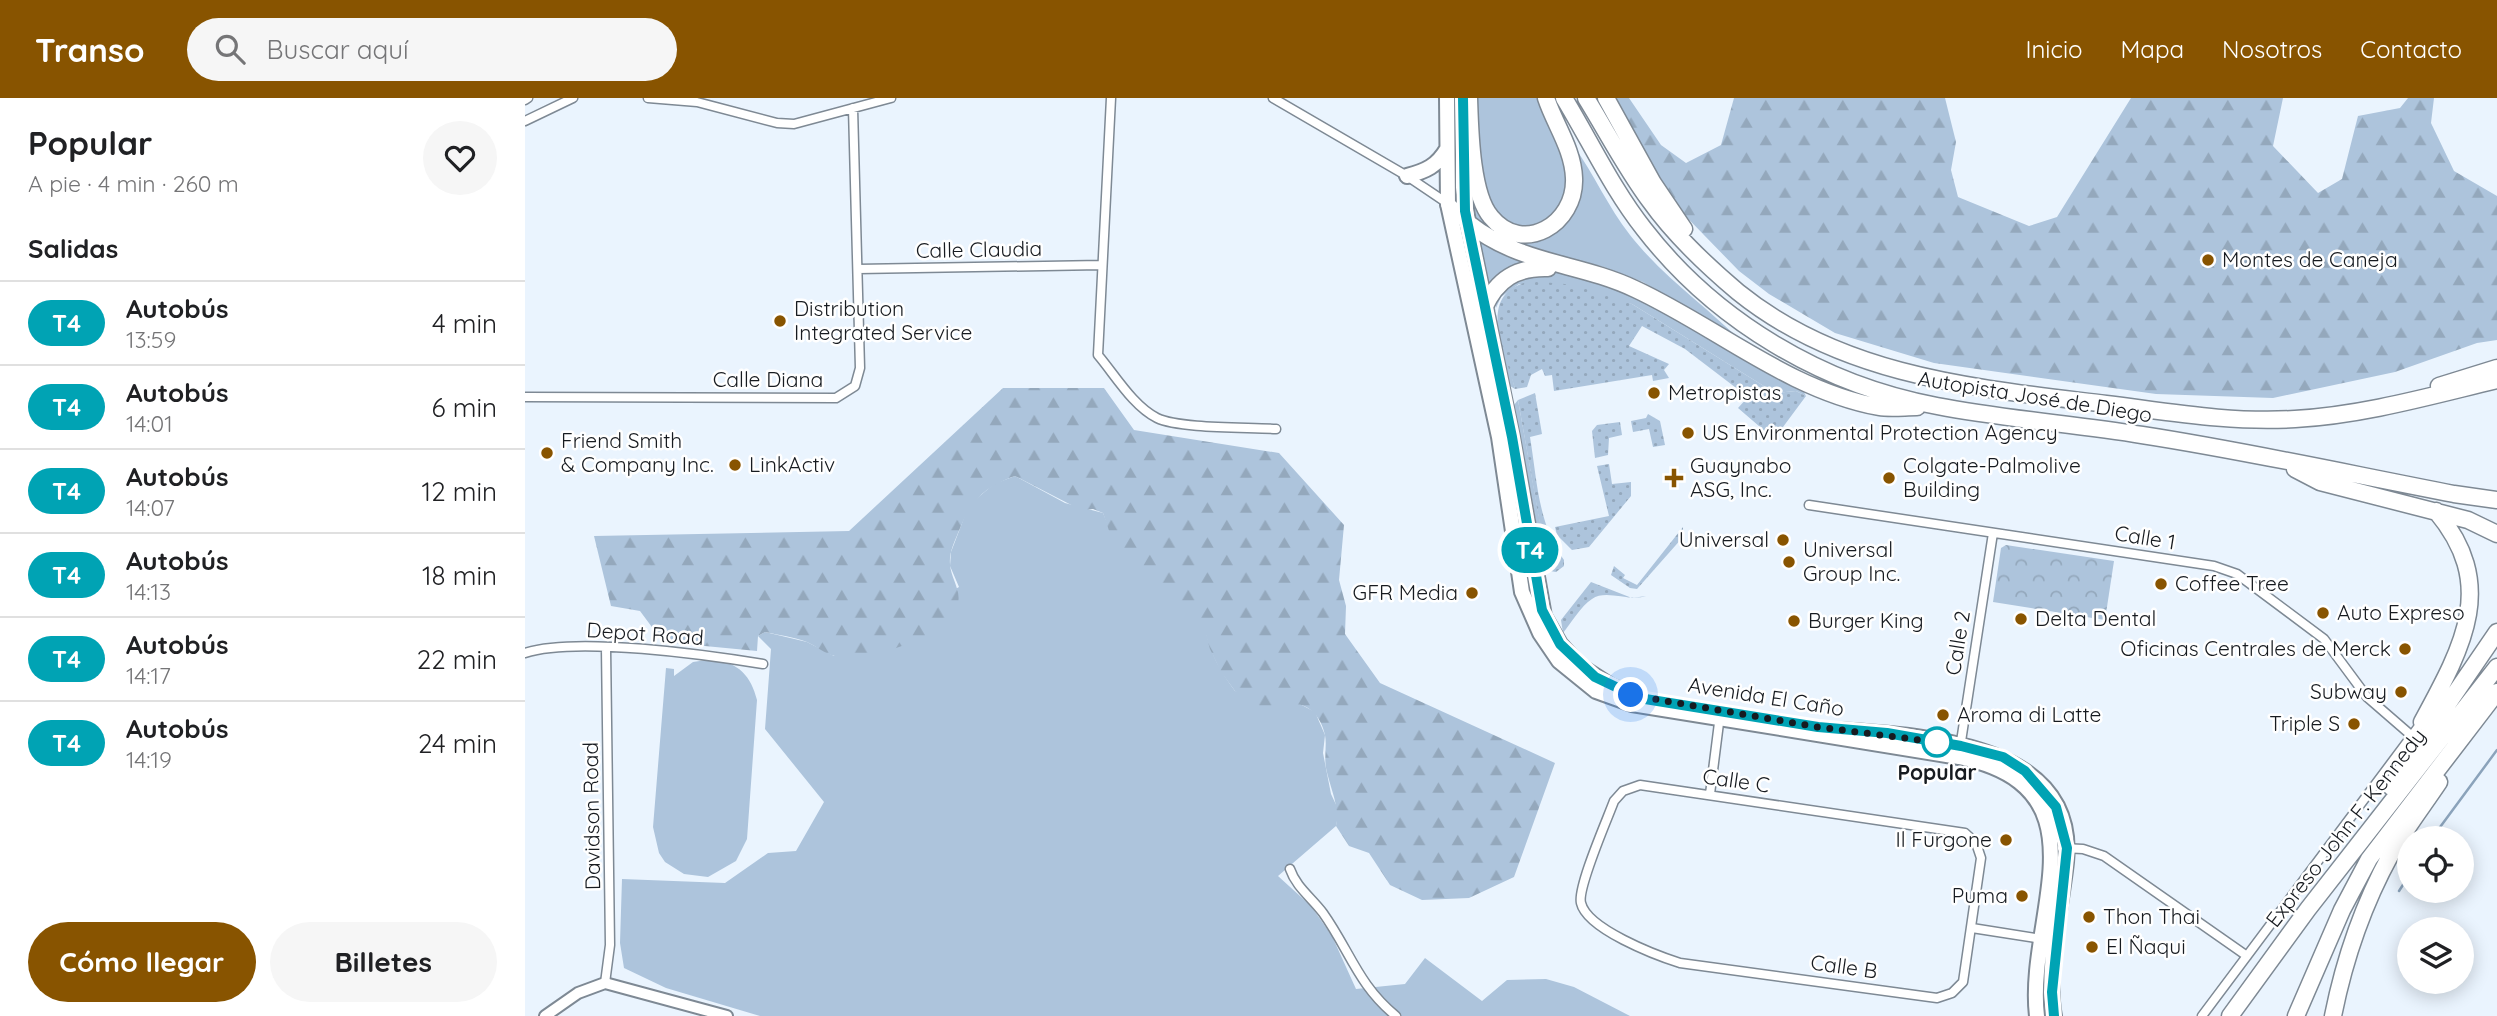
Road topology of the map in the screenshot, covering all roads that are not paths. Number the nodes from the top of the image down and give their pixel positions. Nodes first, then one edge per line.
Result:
1 (573, 98) edge
2 (648, 98) edge
3 (891, 98) edge
4 (1111, 98) edge
5 (1273, 98) edge
6 (1447, 98) edge
7 (1463, 98) edge
8 (1469, 98) edge
9 (1546, 98) edge
10 (1564, 98) edge
11 (1586, 98) edge
12 (1606, 98) edge
13 (853, 108) junction
14 (525, 121) edge
15 (1447, 149) junction
16 (1407, 176) junction
17 (1448, 204) junction
18 (1468, 223) junction
19 (1699, 255) junction
20 (1101, 265) junction
21 (858, 269) junction
22 (1568, 269) junction
23 (1485, 308) junction
24 (2497, 368) edge
25 (2497, 380) edge
26 (525, 397) edge
27 (2398, 404) junction
28 (1935, 406) junction
29 (1276, 429) dead end
30 (2277, 460) junction
31 (2497, 500) edge
32 (1809, 505) dead end
33 (2436, 511) junction
34 (1993, 533) junction
35 (2497, 534) edge
36 (2479, 552) dead end
37 (2491, 612) edge
38 (2497, 632) edge
39 (606, 648) junction
40 (2497, 650) edge
41 (525, 653) edge
42 (763, 664) dead end
43 (2497, 667) edge
44 (2497, 692) edge
45 (1720, 717) junction
46 (2417, 729) junction
47 (2453, 751) junction
48 (1960, 752) junction
49 (1710, 794) junction
50 (2371, 827) junction
51 (1972, 839) joint
52 (2060, 848) junction
53 (1290, 869) dead end
54 (1584, 911) joint
55 (1972, 928) junction
56 (2042, 939) junction
57 (2247, 956) junction
58 (605, 983) junction
59 (2334, 1014) edge
60 (545, 1016) edge
61 (727, 1016) edge
62 (1396, 1016) edge
63 (2037, 1016) edge
64 (2054, 1016) edge
65 (2202, 1016) edge
66 (2230, 1016) edge
67 (2297, 1016) edge

1 - 14 street
2 - 13 street
3 - 13 street
4 - 20 street
5 - 16 street
6 - 15 main road, Avenida El Caño
7 - 18 main road, Avenida El Caño
8 - 9 highway
10 - 28 highway, Autopista José de Diego
11 - 19 highway, Autopista José de Diego
12 - 19 highway
13 - 21 street, Calle Diana
15 - 16 main road
15 - 17 main road, Avenida El Caño
16 - 17 street
17 - 18 main road
17 - 45 main road, Avenida El Caño
18 - 22 highway
18 - 23 main road, Avenida El Caño
19 - 27 highway, Autopista José de Diego
20 - 21 street, Calle Claudia
20 - 29 street
21 - 26 street, Calle Diana
22 - 23 highway
22 - 28 highway
23 - 45 main road, Avenida El Caño
24 - 27 highway
25 - 27 highway, Autopista José de Diego
28 - 30 highway, Autopista José de Diego
30 - 31 highway, Autopista José de Diego
30 - 33 highway
32 - 34 street, Calle 1
33 - 35 highway
33 - 36 highway
34 - 46 street, Calle 1
34 - 48 street, Calle 2
37 - 46 highway
38 - 50 highway
39 - 41 street, Depot Road
39 - 42 street, Depot Road
39 - 58 street, Davidson Road
40 - 50 highway
43 - 50 highway, Expreso John F. Kennedy
44 - 47 highway, Expreso John F. Kennedy
45 - 48 main road, Avenida El Caño
45 - 49 street
46 - 57 street
47 - 59 highway
47 - 67 highway, Expreso John F. Kennedy
48 - 52 main road, Avenida El Caño
49 - 51 street, Calle C
49 - 54 street, Calle C
50 - 66 highway, Expreso John F. Kennedy
51 - 55 street, Calle B
52 - 56 main road, Avenida El Caño
52 - 57 street
52 - 64 main road, Avenida El Caño
53 - 62 street
54 - 55 street, Calle B
55 - 56 street
56 - 63 main road, Avenida El Caño
57 - 65 street
58 - 60 street
58 - 61 street

